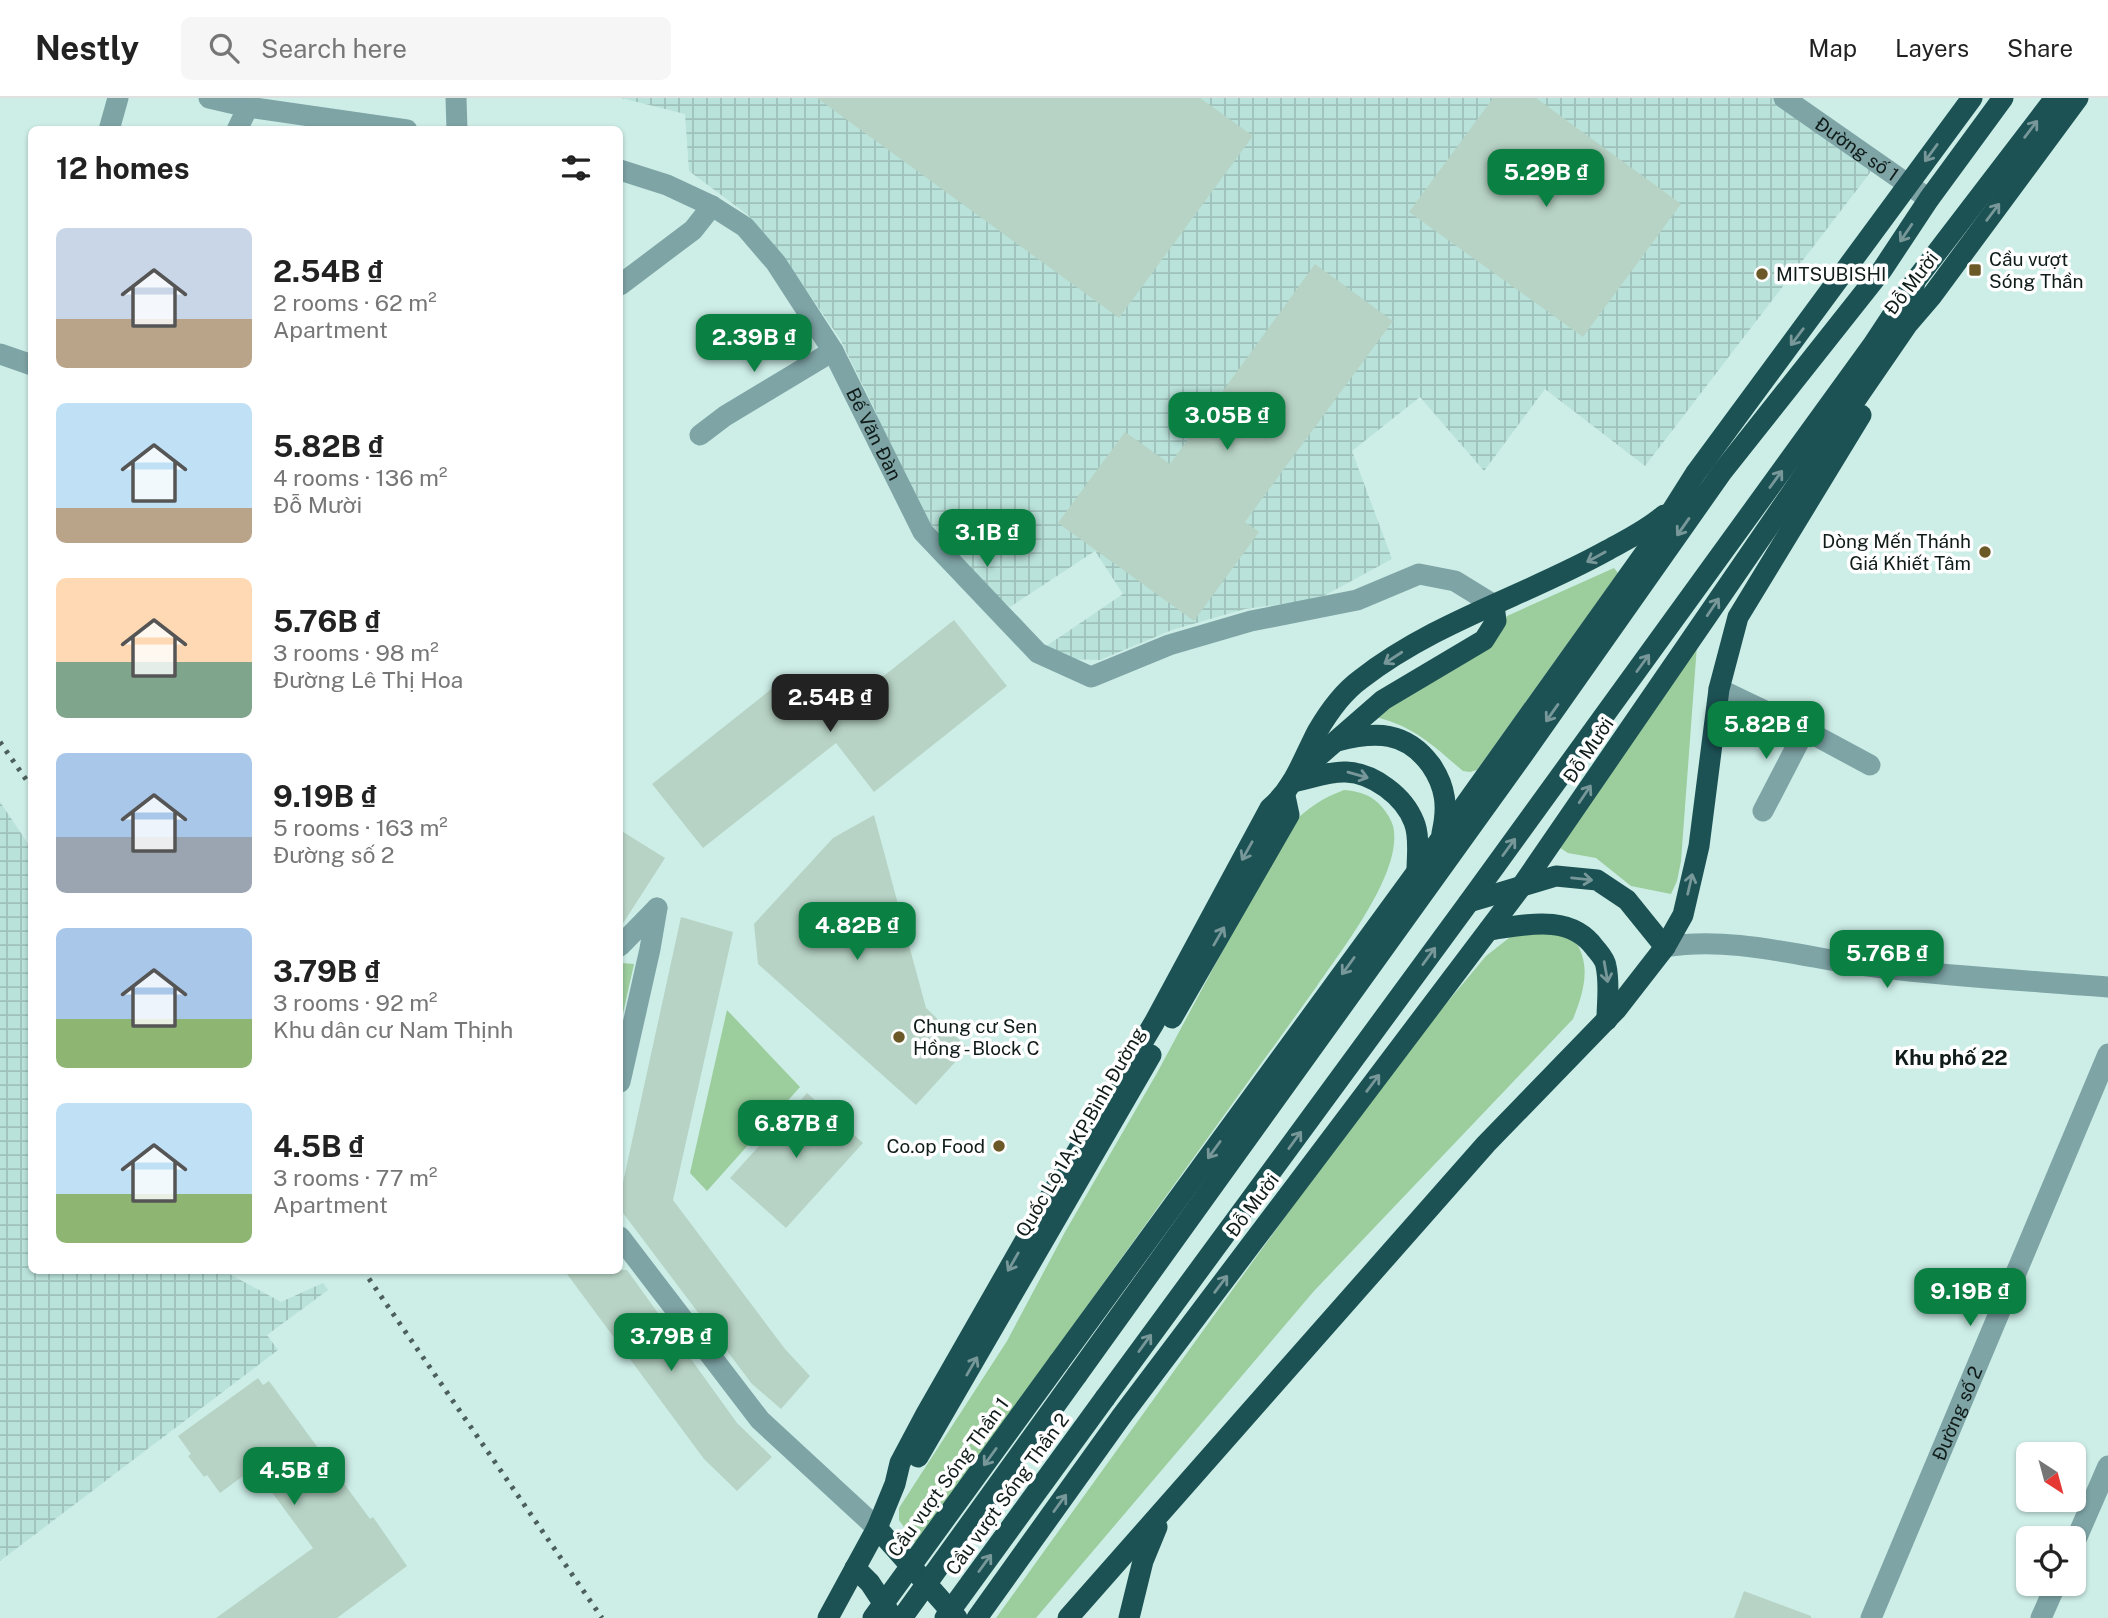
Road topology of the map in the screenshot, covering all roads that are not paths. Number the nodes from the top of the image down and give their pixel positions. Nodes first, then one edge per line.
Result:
1 (118, 98) edge
2 (209, 98) edge
3 (456, 98) edge
4 (1784, 98) edge
5 (1972, 98) edge
6 (2003, 98) edge
7 (2055, 98) edge
8 (2078, 98) edge
9 (248, 107) junction
10 (320, 108) edge
11 (110, 126) edge
12 (239, 126) edge
13 (390, 126) edge
14 (457, 126) edge
15 (623, 171) edge
16 (1908, 185) junction
17 (1929, 199) junction
18 (712, 206) junction
19 (1915, 281) junction
20 (623, 283) edge
21 (1907, 325) junction
22 (833, 351) junction
23 (0, 354) edge
24 (28, 364) edge
25 (700, 435) dead end
26 (1722, 471) junction
27 (1674, 507) junction
28 (1494, 605) junction
29 (1719, 690) junction
30 (1805, 730) junction
31 (1335, 741) junction
32 (1870, 765) dead end
33 (1288, 789) junction
34 (1763, 811) dead end
35 (1440, 840) junction
36 (1417, 871) junction
37 (1521, 887) junction
38 (1416, 902) junction
39 (1469, 902) junction
40 (1489, 930) junction
41 (623, 943) edge
42 (1665, 947) junction
43 (2108, 987) edge
44 (1607, 1020) junction
45 (2108, 1054) edge
46 (623, 1069) edge
47 (623, 1241) edge
48 (1105, 1398) joint
49 (2108, 1466) edge
50 (1166, 1507) junction
51 (2082, 1526) edge
52 (877, 1528) junction
53 (855, 1568) junction
54 (2051, 1596) edge
55 (828, 1618) edge
56 (873, 1618) edge
57 (893, 1618) edge
58 (902, 1618) edge
59 (945, 1618) edge
60 (957, 1618) edge
61 (977, 1618) edge
62 (1068, 1618) edge
63 (1129, 1618) edge
64 (1871, 1618) edge
65 (2041, 1618) edge

1 - 11 street
2 - 9 street
3 - 14 street
4 - 16 street, Đường số 1
5 -> 16 highway
6 - 17 highway, Đỗ Mười
19 -> 7 highway, Đỗ Mười
21 -> 8 highway, Đỗ Mười
9 - 10 street
9 - 12 street
10 - 13 street
15 - 18 street, Bế Văn Đàn
16 - 17 street, Đường số 1
16 -> 27 highway
17 -> 26 highway, Đỗ Mười
18 - 20 street
18 - 22 street, Bế Văn Đàn
19 - 21 highway
39 -> 19 highway, Đỗ Mười
21 - 29 highway
37 -> 21 highway, Đỗ Mười
22 - 25 street
22 - 28 street, Bế Văn Đàn
23 - 24 street
26 - 27 highway
26 -> 38 highway, Đỗ Mười
27 -> 28 highway
27 - 35 highway
28 - 31 highway
28 -> 33 highway
29 - 30 street
42 -> 29 highway
30 - 32 street
30 - 34 street
31 - 33 highway
31 - 35 highway
33 -> 36 highway
33 - 52 highway
35 - 36 highway
35 - 38 highway
36 -> 56 highway, Cầu vượt Sóng Thần 1, bridge
37 - 39 highway
37 - 40 highway, Đỗ Mười
37 -> 42 highway
38 - 58 highway, Đỗ Mười, bridge
48 -> 39 highway, Đỗ Mười
40 -> 44 highway
61 -> 40 highway, Đỗ Mười
41 - 46 street
42 - 43 street
42 - 44 highway
44 - 50 highway
45 - 64 street, Đường số 2
47 - 52 street
59 -> 48 highway, Cầu vượt Sóng Thần 2, bridge
49 - 51 street
50 - 62 highway
50 - 63 highway
52 - 53 highway
52 - 60 highway
53 - 55 highway
53 - 57 highway
54 - 65 street

